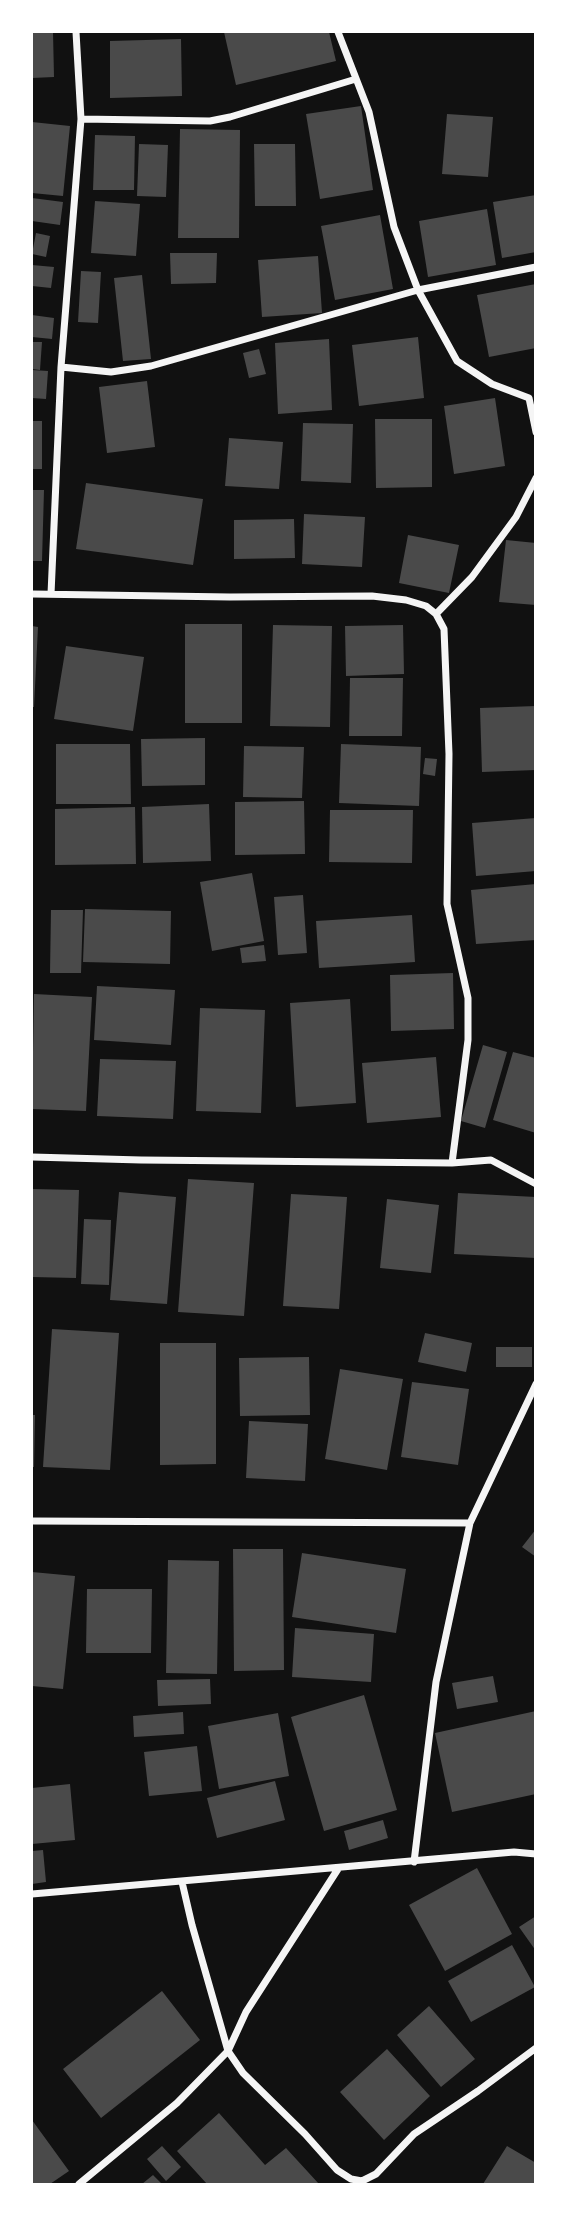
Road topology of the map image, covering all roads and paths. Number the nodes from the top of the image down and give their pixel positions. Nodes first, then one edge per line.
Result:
1 (76, 32) edge
2 (338, 32) edge
3 (356, 79) junction
4 (81, 119) junction
5 (536, 267) edge
6 (418, 290) junction
7 (61, 367) junction
8 (536, 432) edge
9 (536, 478) edge
10 (32, 594) edge
11 (51, 594) junction
12 (436, 614) junction
13 (32, 1157) edge
14 (452, 1163) junction
15 (536, 1184) edge
16 (536, 1384) edge
17 (32, 1521) edge
18 (470, 1523) junction
19 (536, 1854) edge
20 (414, 1862) junction
21 (338, 1869) junction
22 (182, 1882) junction
23 (32, 1894) edge
24 (536, 2048) edge
25 (228, 2050) junction
26 (79, 2185) edge

1 - 4 street
2 - 3 street
3 - 4 street
3 - 6 street
4 - 7 street
5 - 6 street
6 - 7 street
6 - 8 street
7 - 11 street
9 - 12 street
10 - 11 street
11 - 12 street
12 - 14 street
13 - 14 street
14 - 15 street
16 - 18 street
17 - 18 street
18 - 20 street
19 - 20 street
20 - 21 street
21 - 22 street
21 - 25 street
22 - 23 street
22 - 25 street
24 - 25 street
25 - 26 street

